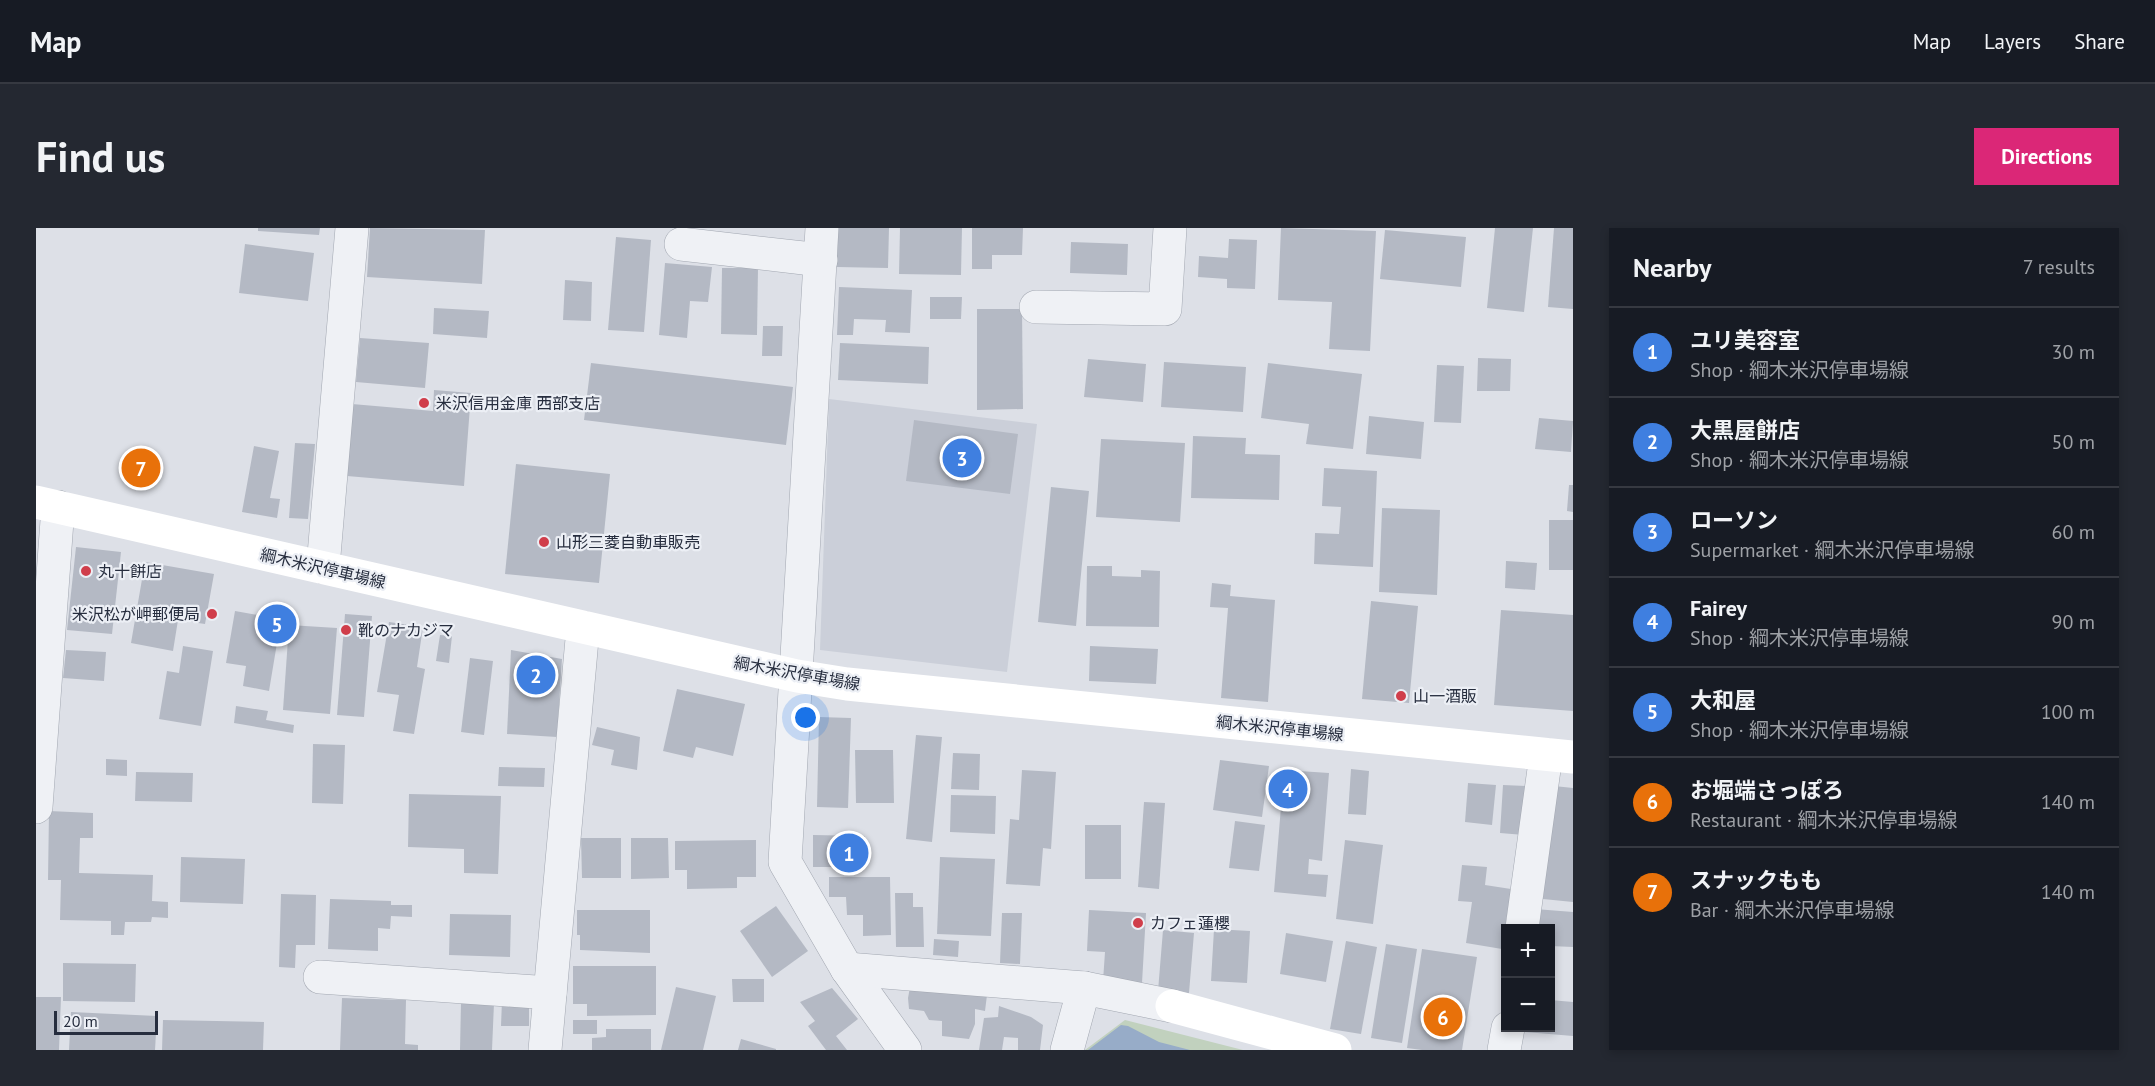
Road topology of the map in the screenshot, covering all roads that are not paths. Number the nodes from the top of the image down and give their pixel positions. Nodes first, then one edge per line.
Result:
1 (352, 228) edge
2 (1170, 228) edge
3 (681, 244) dead end
4 (821, 244) edge
5 (1036, 307) dead end
6 (47, 505) edge
7 (322, 567) junction
8 (583, 628) junction
9 (797, 676) junction
10 (1560, 756) edge
11 (36, 807) edge
12 (1523, 924) edge
13 (848, 969) junction
14 (320, 977) dead end
15 (1084, 988) junction
16 (550, 993) junction
17 (1172, 1006) joint
18 (1507, 1032) edge
19 (545, 1050) edge
20 (905, 1050) edge
21 (1067, 1050) edge
22 (1335, 1050) edge
23 (1504, 1050) edge

1 - 7 street
2 - 5 street
3 - 4 street
4 - 9 street
6 - 7 main road, 綱木米沢停車場線
6 - 11 street
7 - 8 main road, 綱木米沢停車場線
8 - 9 main road, 綱木米沢停車場線
8 - 16 street
9 - 10 main road, 綱木米沢停車場線
9 - 13 street
10 - 12 street
13 - 15 street
13 - 20 street
14 - 16 street
15 - 17 street
15 - 21 street
16 - 19 street
17 - 22 main road
18 - 23 street

